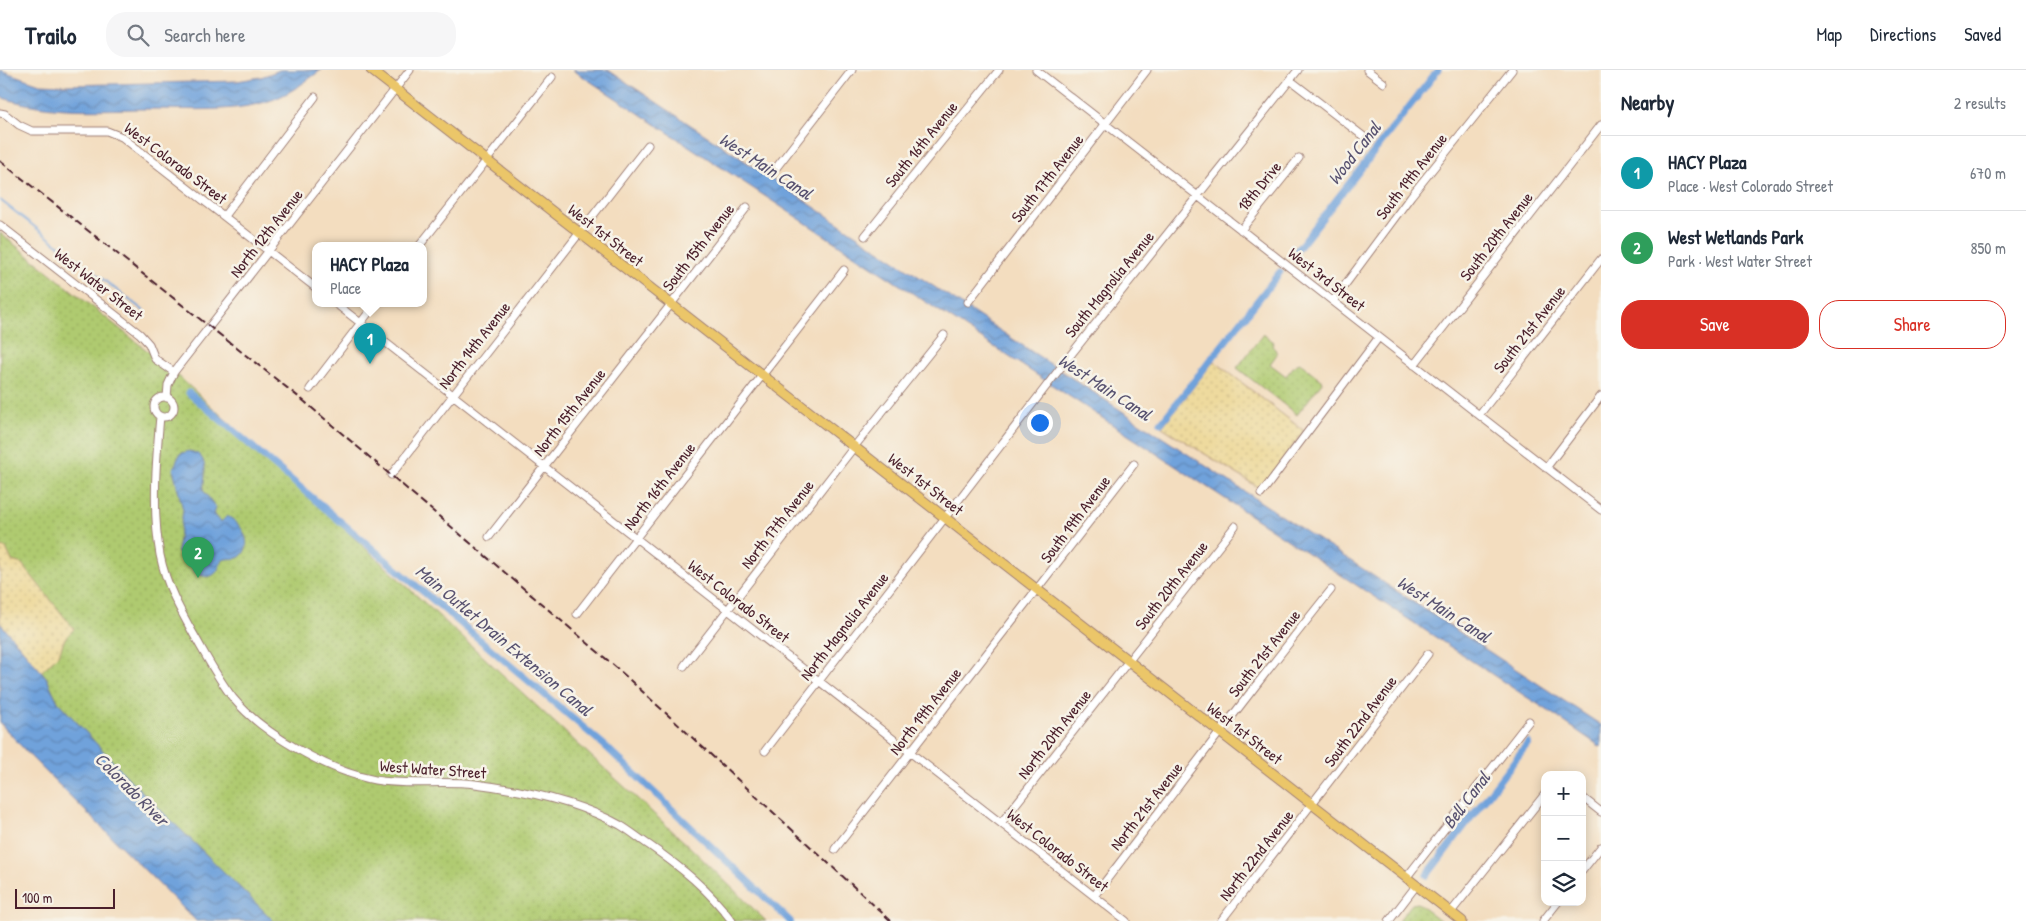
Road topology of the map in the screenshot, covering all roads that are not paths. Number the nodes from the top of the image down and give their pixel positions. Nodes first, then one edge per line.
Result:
1 (371, 70) edge
2 (410, 70) edge
3 (852, 70) edge
4 (999, 70) edge
5 (1036, 70) edge
6 (1147, 70) edge
7 (1298, 70) edge
8 (1368, 70) edge
9 (1512, 70) edge
10 (552, 77) dead end
11 (1290, 80) junction
12 (1384, 83) dead end
13 (396, 90) junction
14 (315, 97) dead end
15 (0, 113) edge
16 (1106, 124) junction
17 (1601, 125) edge
18 (1363, 136) dead end
19 (648, 145) dead end
20 (1299, 158) dead end
21 (487, 160) junction
22 (776, 168) dead end
23 (1198, 195) junction
24 (747, 208) dead end
25 (224, 216) junction
26 (0, 225) edge
27 (1241, 230) junction
28 (579, 232) junction
29 (865, 236) dead end
30 (422, 242) edge
31 (269, 251) junction
32 (1601, 259) edge
33 (844, 270) dead end
34 (312, 285) edge
35 (968, 302) dead end
36 (1333, 302) junction
37 (671, 304) junction
38 (340, 307) edge
39 (373, 307) edge
40 (360, 323) junction
41 (944, 335) dead end
42 (1379, 337) junction
43 (1414, 365) junction
44 (174, 372) junction
45 (763, 376) junction
46 (310, 389) dead end
47 (453, 395) junction
48 (1601, 396) edge
49 (167, 398) junction
50 (1479, 415) junction
51 (160, 416) junction
52 (854, 447) junction
53 (1134, 464) dead end
54 (544, 466) junction
55 (1546, 468) junction
56 (391, 475) dead end
57 (1260, 494) dead end
58 (1601, 510) edge
59 (945, 518) junction
60 (1235, 526) dead end
61 (489, 537) dead end
62 (635, 538) junction
63 (1038, 590) junction
64 (1331, 590) dead end
65 (728, 610) junction
66 (577, 614) dead end
67 (1428, 654) dead end
68 (1129, 662) junction
69 (684, 666) dead end
70 (819, 681) junction
71 (1529, 721) dead end
72 (1220, 733) junction
73 (765, 751) dead end
74 (910, 752) junction
75 (1541, 799) edge
76 (1586, 800) edge
77 (1313, 805) junction
78 (1601, 812) edge
79 (1001, 823) junction
80 (1601, 847) edge
81 (835, 849) dead end
82 (1586, 866) edge
83 (1406, 878) junction
84 (1416, 886) junction
85 (1094, 896) junction
86 (1555, 906) edge
87 (1451, 912) junction
88 (732, 921) edge
89 (1126, 921) edge
90 (1221, 921) edge
91 (1389, 921) edge
92 (1462, 921) edge
93 (1543, 921) edge

1 - 13 main road, West 1st Street
2 - 13 street, North 12th Avenue
3 - 22 street
4 - 29 street, South 16th Avenue
5 - 16 street, West 3rd Street
6 - 16 street, South 17th Avenue
7 - 11 street, South Magnolia Avenue
8 - 12 street
9 - 36 street, South 19th Avenue
10 - 21 street
11 - 18 street
11 - 23 street, South Magnolia Avenue
13 - 21 main road, West 1st Street
13 - 31 street, North 12th Avenue
14 - 25 street
15 - 25 street, West Colorado Street
16 - 23 street, West 3rd Street
16 - 35 street, South 17th Avenue
17 - 43 street, South 20th Avenue
19 - 28 street, North 14th Avenue
20 - 27 street, 18th Drive
21 - 28 main road, West 1st Street
21 - 30 street
23 - 27 street, West 3rd Street
23 - 59 street, South Magnolia Avenue
24 - 37 street, South 15th Avenue
25 - 31 street, West Colorado Street
26 - 44 street, West Water Street
27 - 36 street, West 3rd Street
28 - 37 main road, West 1st Street
28 - 47 street, North 14th Avenue
31 - 34 street, West Colorado Street
31 - 44 street, North 12th Avenue
32 - 50 street, South 21st Avenue
33 - 45 street
36 - 42 street, West 3rd Street
37 - 45 main road, West 1st Street
37 - 54 street, North 15th Avenue
38 - 40 street, West Colorado Street
39 - 40 street
40 - 46 street
40 - 47 street, West Colorado Street
41 - 52 street
42 - 43 street, West 3rd Street
42 - 57 street
43 - 50 street, West 3rd Street
44 - 49 street, North 12th Avenue
45 - 52 main road, West 1st Street
45 - 62 street, North 16th Avenue
47 - 54 street, West Colorado Street
47 - 56 street, North 14th Avenue
48 - 55 street
49 - 51 street
49 - 51 street
50 - 55 street, West 3rd Street
51 - 88 street, West Water Street
52 - 59 main road, West 1st Street
52 - 65 street, North 17th Avenue
53 - 63 street, South 19th Avenue
54 - 61 street, North 15th Avenue
54 - 62 street, West Colorado Street
55 - 58 street, West 3rd Street
59 - 63 main road, West 1st Street
59 - 70 street, North Magnolia Avenue
60 - 68 street, South 20th Avenue
62 - 65 street, West Colorado Street
62 - 66 street, North 16th Avenue
63 - 68 main road, West 1st Street
63 - 74 street, North 19th Avenue
64 - 72 street, South 21st Avenue
65 - 69 street, North 17th Avenue
65 - 70 street, West Colorado Street
67 - 77 street, South 22nd Avenue
68 - 72 main road, West 1st Street
68 - 79 street, North 20th Avenue
70 - 73 street, North Magnolia Avenue
70 - 74 street, West Colorado Street
71 - 83 street
72 - 77 main road, West 1st Street
72 - 85 street, North 21st Avenue
74 - 79 street, West Colorado Street
74 - 81 street, North 19th Avenue
75 - 87 street
76 - 78 street
77 - 83 main road, West 1st Street
77 - 90 street, North 22nd Avenue
79 - 85 street, West Colorado Street
80 - 82 street
83 - 84 main road, West 1st Street
84 - 87 main road, West 1st Street
84 - 91 street
85 - 89 street, West Colorado Street
86 - 93 street
87 - 92 main road, West 1st Street

